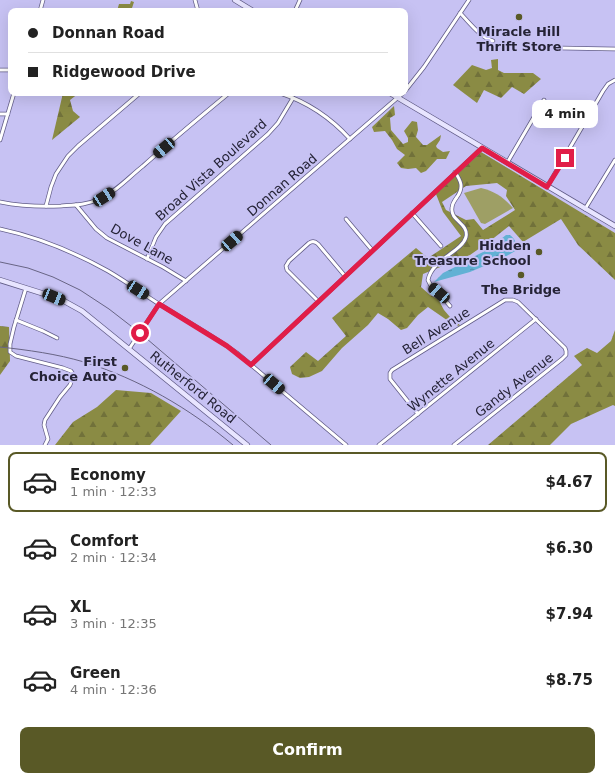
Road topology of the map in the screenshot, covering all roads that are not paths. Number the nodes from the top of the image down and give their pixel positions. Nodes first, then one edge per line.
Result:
1 (235, 0) edge
2 (469, 0) edge
3 (247, 8) edge
4 (460, 13) junction
5 (493, 41) dead end
6 (560, 48) dead end
7 (615, 49) edge
8 (615, 80) edge
9 (408, 87) edge
10 (13, 96) edge
11 (136, 96) edge
12 (225, 96) edge
13 (288, 96) edge
14 (395, 96) edge
15 (293, 98) junction
16 (398, 98) junction
17 (544, 100) dead end
18 (0, 114) edge
19 (8, 114) junction
20 (350, 139) junction
21 (0, 140) edge
22 (482, 148) junction
23 (615, 160) edge
24 (507, 163) junction
25 (455, 172) junction
26 (547, 187) junction
27 (0, 202) edge
28 (76, 205) junction
29 (46, 206) junction
30 (585, 209) junction
31 (412, 213) junction
32 (346, 219) dead end
33 (615, 226) edge
34 (0, 229) edge
35 (441, 246) dead end
36 (372, 250) junction
37 (147, 259) junction
38 (345, 276) junction
39 (0, 280) edge
40 (186, 281) junction
41 (26, 288) junction
42 (318, 301) junction
43 (159, 304) junction
44 (450, 306) dead end
45 (536, 319) junction
46 (16, 320) junction
47 (57, 338) dead end
48 (129, 349) junction
49 (251, 365) junction
50 (418, 414) junction
51 (45, 445) edge
52 (247, 445) edge
53 (346, 445) edge
54 (379, 445) edge
55 (454, 445) edge

1 - 3 street
2 - 4 street, Donnan Road
4 - 5 street
4 - 9 street, Donnan Road
6 - 7 street
8 - 26 street
10 - 19 street
11 - 29 street
12 - 28 street
13 - 15 street
14 - 16 street
15 - 20 street
15 - 37 street, Broad Vista Boulevard
16 - 20 street, Donnan Road
16 - 22 street
17 - 24 street
18 - 19 street
19 - 21 street
20 - 40 street, Donnan Road
22 - 24 street
22 - 25 street
23 - 30 street
24 - 26 street
25 - 31 street
25 - 44 street
26 - 30 street
27 - 29 street
28 - 29 street
28 - 37 street, Dove Lane
30 - 33 street
31 - 35 street
31 - 36 street
32 - 36 street
34 - 43 street
36 - 38 street
37 - 40 street, Dove Lane
38 - 42 street
38 - 42 street
39 - 41 street, Rutherford Road
40 - 43 street, Donnan Road
41 - 46 street
41 - 48 street, Rutherford Road
42 - 49 street
43 - 48 street, Donnan Road
43 - 49 street
45 - 50 street, Wynette Avenue
45 - 50 street, Bell Avenue
45 - 55 street, Gandy Avenue
46 - 47 street
46 - 51 street
48 - 52 street, Rutherford Road
49 - 53 street
50 - 54 street, Wynette Avenue

